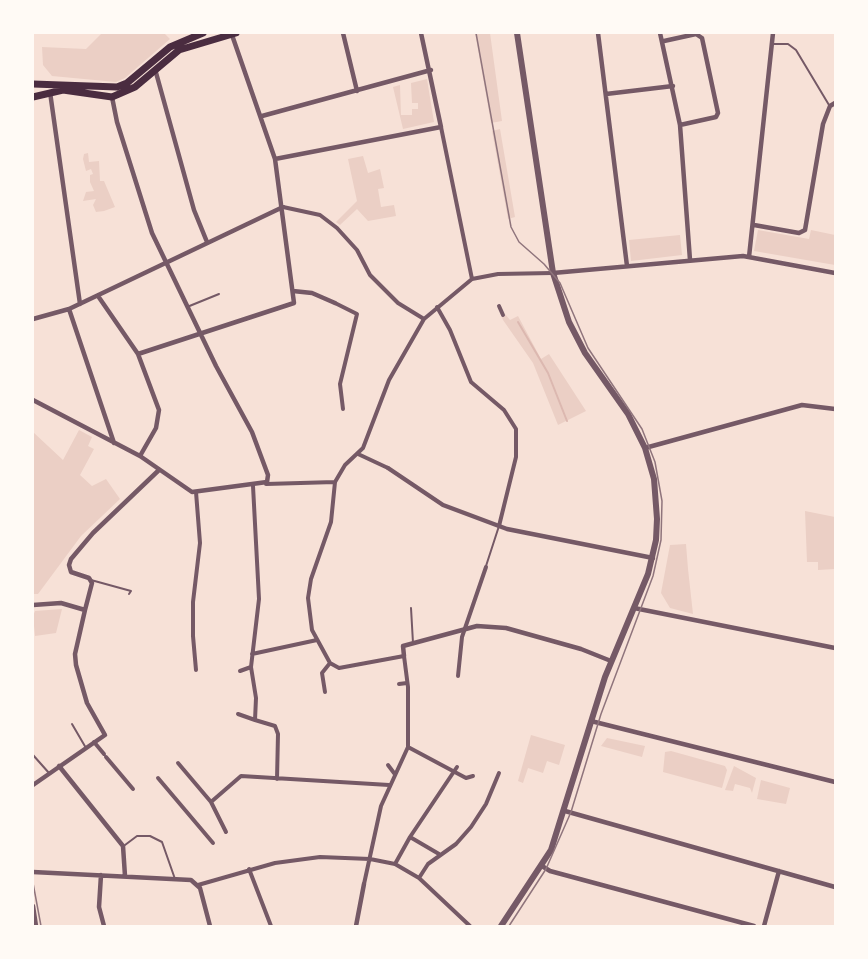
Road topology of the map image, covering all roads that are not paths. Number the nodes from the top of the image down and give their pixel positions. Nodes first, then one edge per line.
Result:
1 (203, 33) edge
2 (343, 33) edge
3 (421, 33) edge
4 (517, 33) edge
5 (598, 33) edge
6 (660, 33) edge
7 (772, 33) edge
8 (233, 34) edge
9 (219, 35) edge
10 (664, 41) junction
11 (772, 44) junction
12 (170, 47) junction
13 (155, 69) junction
14 (431, 70) junction
15 (33, 84) edge
16 (673, 87) junction
17 (357, 91) junction
18 (50, 92) junction
19 (606, 94) junction
20 (33, 97) edge
21 (112, 97) junction
22 (833, 105) edge
23 (827, 114) junction
24 (262, 116) junction
25 (835, 118) edge
26 (680, 125) junction
27 (441, 127) junction
28 (275, 159) junction
29 (283, 207) junction
30 (754, 225) junction
31 (207, 242) junction
32 (748, 257) junction
33 (690, 260) junction
34 (166, 261) junction
35 (627, 266) junction
36 (553, 273) junction
37 (835, 273) edge
38 (472, 279) junction
39 (293, 291) junction
40 (219, 294) dead end
41 (98, 296) junction
42 (335, 303) joint
43 (80, 304) junction
44 (499, 306) dead end
45 (187, 307) junction
46 (436, 307) junction
47 (69, 309) junction
48 (503, 315) dead end
49 (33, 319) edge
50 (424, 319) junction
51 (200, 333) junction
52 (138, 354) junction
53 (33, 400) edge
54 (343, 410) dead end
55 (835, 410) edge
56 (109, 429) junction
57 (100, 436) junction
58 (114, 443) junction
59 (645, 448) junction
60 (357, 454) junction
61 (140, 456) junction
62 (387, 468) joint
63 (159, 470) junction
64 (335, 482) junction
65 (266, 484) junction
66 (253, 486) junction
67 (196, 492) junction
68 (499, 526) junction
69 (653, 558) junction
70 (486, 567) joint
71 (91, 580) junction
72 (129, 594) dead end
73 (33, 605) edge
74 (411, 608) dead end
75 (634, 608) junction
76 (85, 610) junction
77 (465, 629) junction
78 (317, 640) junction
79 (413, 643) junction
80 (835, 648) edge
81 (252, 654) junction
82 (404, 656) junction
83 (611, 661) junction
84 (330, 663) junction
85 (250, 667) junction
86 (196, 670) dead end
87 (240, 671) dead end
88 (458, 676) dead end
89 (407, 683) junction
90 (399, 684) dead end
91 (325, 692) dead end
92 (256, 698) junction
93 (262, 699) dead end
94 (238, 714) dead end
95 (255, 720) junction
96 (591, 721) junction
97 (72, 724) dead end
98 (94, 742) junction
99 (408, 747) junction
100 (86, 748) junction
101 (33, 755) edge
102 (178, 763) dead end
103 (388, 765) dead end
104 (59, 766) junction
105 (456, 769) junction
106 (394, 773) junction
107 (499, 773) dead end
108 (49, 774) junction
109 (473, 776) dead end
110 (158, 778) dead end
111 (277, 778) junction
112 (835, 782) edge
113 (33, 785) edge
114 (388, 785) junction
115 (133, 789) dead end
116 (211, 802) junction
117 (565, 811) junction
118 (226, 832) dead end
119 (410, 837) junction
120 (213, 843) dead end
121 (123, 846) junction
122 (439, 854) junction
123 (370, 859) junction
124 (395, 864) junction
125 (542, 866) junction
126 (249, 869) junction
127 (779, 871) junction
128 (33, 872) edge
129 (101, 875) junction
130 (125, 876) junction
131 (419, 878) junction
132 (175, 879) junction
133 (364, 884) joint
134 (198, 885) junction
135 (835, 887) edge
136 (33, 906) edge
137 (36, 926) edge
138 (104, 926) edge
139 (210, 926) edge
140 (271, 926) edge
141 (356, 926) edge
142 (470, 926) edge
143 (501, 926) edge
144 (754, 926) edge
145 (764, 926) edge

1 - 12 main road
2 - 17 street
3 - 14 street
4 - 36 street
5 - 19 street
6 - 10 street
7 - 11 street
8 - 9 main road
8 - 24 street
9 - 13 main road
10 - 16 street
10 - 26 street
11 - 22 lane
11 - 30 street
12 - 13 main road
12 - 15 main road
13 - 21 main road
13 - 31 street
14 - 17 street
14 - 27 street
16 - 19 street
16 - 26 street
17 - 24 street
18 - 20 main road
18 - 21 main road
18 - 43 street
19 - 35 street
21 - 34 street
22 - 23 street
23 - 25 street
23 - 30 street
24 - 28 street
26 - 33 street
27 - 28 street
27 - 38 street
28 - 29 street
29 - 31 street
29 - 39 street
29 - 50 street
30 - 32 street
31 - 34 street
32 - 33 street
32 - 37 street
33 - 35 street
34 - 41 street
34 - 45 street
35 - 36 street
36 - 38 street
36 - 59 street
38 - 46 street
39 - 42 street
39 - 51 street
40 - 45 lane
41 - 43 street
41 - 52 street
42 - 54 street
43 - 47 street
44 - 48 street
45 - 51 street
46 - 50 street
46 - 68 street
47 - 49 street
47 - 56 street
50 - 60 street
51 - 52 street
51 - 65 street
52 - 61 street
53 - 57 street
55 - 59 street
56 - 57 street
56 - 58 street
57 - 58 street
58 - 61 street
59 - 69 street
60 - 62 street
60 - 64 street
61 - 63 street
62 - 68 street
63 - 67 street
63 - 71 street
64 - 65 street
64 - 78 street
65 - 66 street
66 - 67 street
66 - 81 street
67 - 86 street
68 - 69 street
68 - 70 lane
69 - 75 street
70 - 77 street
71 - 72 lane
71 - 76 street
73 - 76 street
74 - 79 lane
75 - 80 street
75 - 83 street
76 - 98 street
77 - 79 street
77 - 83 street
77 - 88 street
78 - 81 street
78 - 84 street
79 - 82 street
81 - 85 street
82 - 84 street
82 - 89 street
83 - 96 street
84 - 91 street
85 - 87 street
85 - 92 street
89 - 90 street
89 - 99 street
92 - 93 street
92 - 95 street
94 - 95 street
95 - 111 street
96 - 112 street
96 - 117 street
97 - 100 lane
98 - 100 street
98 - 115 street
99 - 105 street
99 - 106 street
100 - 104 street
101 - 108 lane
102 - 116 street
103 - 106 street
104 - 108 street
104 - 121 street
105 - 109 street
105 - 119 street
106 - 114 street
107 - 122 street
108 - 113 street
110 - 120 street
111 - 114 street
111 - 116 street
114 - 123 street
116 - 118 street
117 - 125 street
117 - 127 street
119 - 122 street
119 - 124 street
121 - 130 street
121 - 132 lane
122 - 131 street
123 - 124 street
123 - 126 street
123 - 133 street
124 - 131 street
125 - 143 street
125 - 144 street
126 - 134 street
126 - 140 street
127 - 135 street
127 - 145 street
128 - 129 street
129 - 130 street
129 - 138 street
130 - 132 street
131 - 142 street
132 - 134 street
133 - 141 street
134 - 139 street
136 - 137 street

